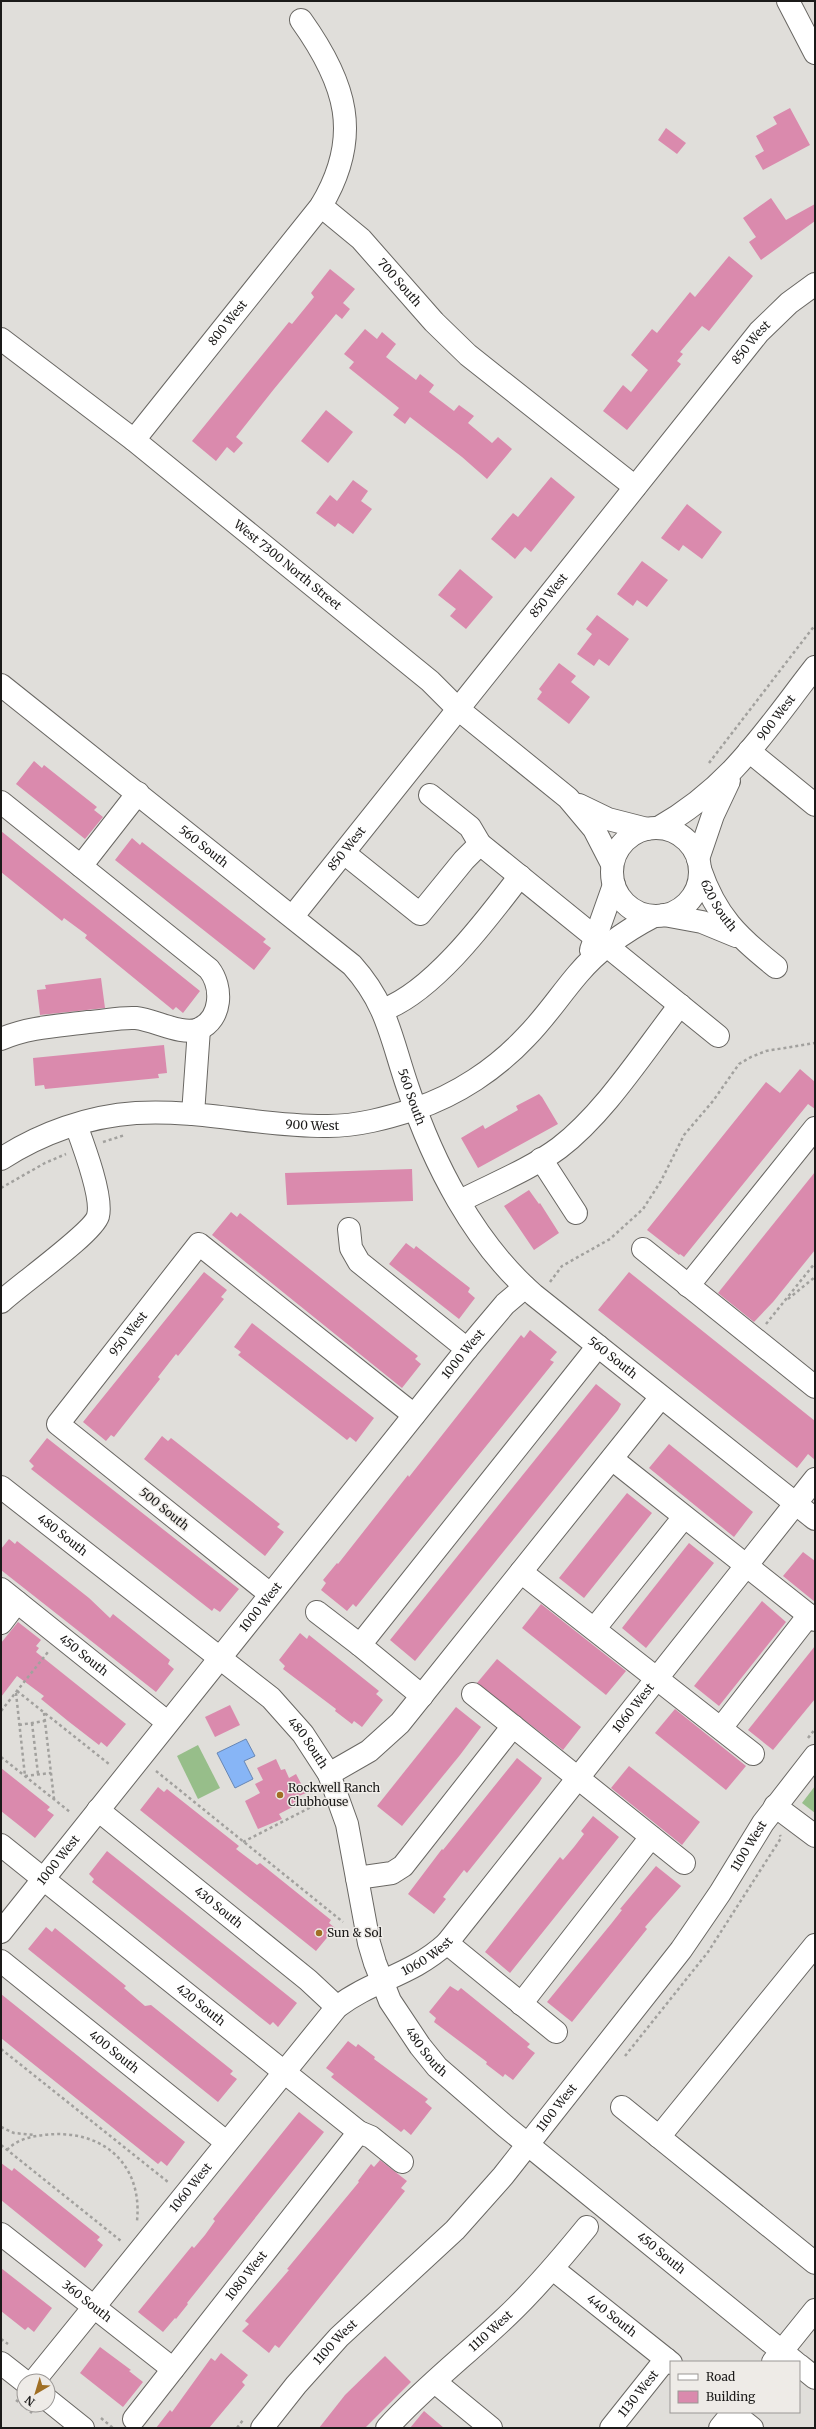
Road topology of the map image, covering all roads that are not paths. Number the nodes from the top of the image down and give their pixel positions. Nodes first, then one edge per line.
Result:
1 (788, 1) edge
2 (301, 20) dead end
3 (815, 53) edge
4 (321, 206) junction
5 (815, 284) edge
6 (1, 339) edge
7 (134, 440) junction
8 (635, 487) junction
9 (815, 667) edge
10 (1, 685) edge
11 (458, 709) junction
12 (743, 760) junction
13 (138, 793) junction
14 (430, 795) dead end
15 (568, 798) junction
16 (1, 802) edge
17 (815, 805) edge
18 (653, 828) junction
19 (480, 844) junction
20 (344, 853) junction
21 (699, 864) junction
22 (81, 866) junction
23 (613, 875) junction
24 (520, 876) junction
25 (293, 916) junction
26 (659, 916) junction
27 (741, 939) junction
28 (601, 942) junction
29 (776, 967) dead end
30 (680, 1005) junction
31 (383, 1010) junction
32 (199, 1029) junction
33 (718, 1036) dead end
34 (1, 1039) edge
35 (416, 1108) junction
36 (193, 1114) junction
37 (76, 1125) junction
38 (815, 1128) edge
39 (1, 1159) edge
40 (542, 1159) junction
41 (460, 1201) junction
42 (576, 1213) dead end
43 (349, 1229) dead end
44 (643, 1249) dead end
45 (688, 1286) junction
46 (525, 1287) junction
47 (1, 1302) edge
48 (598, 1346) junction
49 (467, 1349) junction
50 (815, 1388) edge
51 (662, 1397) junction
52 (414, 1415) junction
53 (58, 1424) joint
54 (612, 1459) junction
55 (815, 1479) edge
56 (3, 1492) edge
57 (795, 1504) junction
58 (684, 1516) junction
59 (815, 1520) edge
60 (746, 1566) junction
61 (521, 1572) junction
62 (270, 1594) junction
63 (9, 1596) edge
64 (317, 1612) dead end
65 (812, 1618) edge
66 (1, 1622) edge
67 (595, 1628) junction
68 (360, 1645) junction
69 (219, 1656) junction
70 (658, 1677) junction
71 (473, 1694) dead end
72 (422, 1696) junction
73 (167, 1722) junction
74 (513, 1726) junction
75 (721, 1728) junction
76 (753, 1754) dead end
77 (815, 1756) edge
78 (329, 1774) junction
79 (577, 1778) junction
80 (776, 1806) junction
81 (98, 1810) junction
82 (815, 1836) edge
83 (651, 1837) junction
84 (1, 1845) edge
85 (684, 1863) dead end
86 (357, 1878) junction
87 (43, 1879) junction
88 (1, 1932) edge
89 (447, 1943) junction
90 (815, 1946) edge
91 (1, 1961) edge
92 (382, 1982) junction
93 (521, 2004) junction
94 (337, 2007) junction
95 (556, 2032) dead end
96 (283, 2072) junction
97 (622, 2106) dead end
98 (359, 2132) junction
99 (659, 2137) junction
100 (226, 2142) junction
101 (528, 2144) junction
102 (402, 2162) dead end
103 (587, 2227) dead end
104 (1, 2234) edge
105 (815, 2263) edge
106 (553, 2269) junction
107 (94, 2307) junction
108 (815, 2310) edge
109 (783, 2358) edge
110 (669, 2361) edge
111 (1, 2363) edge
112 (800, 2366) edge
113 (172, 2369) junction
114 (40, 2373) edge
115 (815, 2378) edge
116 (435, 2382) junction
117 (16, 2386) edge
118 (51, 2413) edge
119 (731, 2413) edge
120 (733, 2413) edge
121 (134, 2418) dead end
122 (83, 2428) edge
123 (262, 2428) edge
124 (387, 2428) edge
125 (491, 2428) edge
126 (611, 2428) edge
127 (720, 2428) edge
128 (752, 2428) edge

1 - 3 street
2 - 4 street
4 - 7 street, 800 West
4 - 8 street, 700 South
5 - 8 street, 850 West
6 - 7 street, West 7300 North Street
7 - 11 street, West 7300 North Street
8 - 11 street, 850 West
9 - 12 street, 900 West
10 - 13 street, 560 South
11 - 15 street, West 7300 North Street
11 - 20 street, 850 West
12 - 17 street
12 - 18 street, 900 West
12 - 21 street, 900 West
13 - 22 street
13 - 25 street, 560 South
14 - 19 street
15 - 18 street, West 7300 North Street
15 - 23 street, West 7300 North Street
16 - 22 street
18 - 21 street
18 - 23 street
19 - 20 street
19 - 24 street
20 - 25 street, 850 West
21 - 26 street
21 - 27 street, 620 South
22 - 32 street
23 - 26 street
23 - 28 street, 900 West
24 - 28 street
24 - 31 street
25 - 31 street, 560 South
26 - 27 street, 620 South
26 - 28 street, 900 West
27 - 29 street, 620 South
28 - 30 street
28 - 35 street, 900 West
30 - 33 street
30 - 40 street
31 - 35 street, 560 South
32 - 34 street
32 - 36 street
35 - 36 street, 900 West
35 - 41 street, 560 South
36 - 37 street, 900 West
37 - 39 street, 900 West
37 - 47 street
38 - 45 street
40 - 41 street
40 - 42 street
41 - 46 street, 560 South
43 - 49 street
44 - 45 street
45 - 50 street
46 - 48 street, 560 South
46 - 49 street, 1000 West
48 - 51 street, 560 South
48 - 68 street
49 - 52 street, 1000 West
51 - 54 street
51 - 57 street, 560 South
52 - 53 street, 950 West
52 - 62 street, 1000 West
53 - 62 street, 500 South
54 - 58 street
54 - 61 street
55 - 57 street, 1060 West
56 - 69 street, 480 South
57 - 59 street, 560 South
57 - 60 street, 1060 West
58 - 60 street
58 - 67 street
60 - 65 street
60 - 70 street, 1060 West
61 - 67 street
61 - 72 street
62 - 69 street, 1000 West
63 - 66 street
63 - 73 street, 450 South
64 - 68 street
65 - 75 street
67 - 70 street
68 - 72 street
69 - 73 street, 1000 West
69 - 78 street, 480 South
70 - 75 street
70 - 79 street, 1060 West
71 - 74 street
72 - 78 street
73 - 81 street, 1000 West
74 - 79 street
74 - 86 street
75 - 76 street
77 - 80 street, 1100 West
78 - 86 street, 480 South
79 - 83 street
79 - 89 street, 1060 West
80 - 82 street
80 - 101 street, 1100 West
81 - 87 street, 1000 West
81 - 94 street, 430 South
83 - 85 street
83 - 93 street
84 - 87 street, 420 South
86 - 92 street, 480 South
87 - 88 street, 1000 West
87 - 96 street, 420 South
89 - 92 street, 1060 West
89 - 93 street
90 - 99 street
91 - 100 street, 400 South
92 - 94 street, 1060 West
92 - 101 street, 480 South
93 - 95 street
94 - 96 street, 1060 West
96 - 98 street, 420 South
96 - 100 street, 1060 West
97 - 99 street
98 - 102 street, 420 South
98 - 113 street, 1080 West
99 - 105 street
100 - 107 street, 1060 West
101 - 109 street, 450 South
101 - 123 street, 1100 West
103 - 106 street, 1110 West
104 - 107 street, 360 South
106 - 110 street, 440 South
106 - 116 street, 1110 West
107 - 113 street, 360 South
107 - 114 street, 1060 West
108 - 109 street
110 - 126 street, 1130 West
111 - 117 street
112 - 115 street
113 - 121 street, 1080 West
116 - 124 street, 1110 West
116 - 125 street
118 - 122 street
119 - 127 street
120 - 128 street

